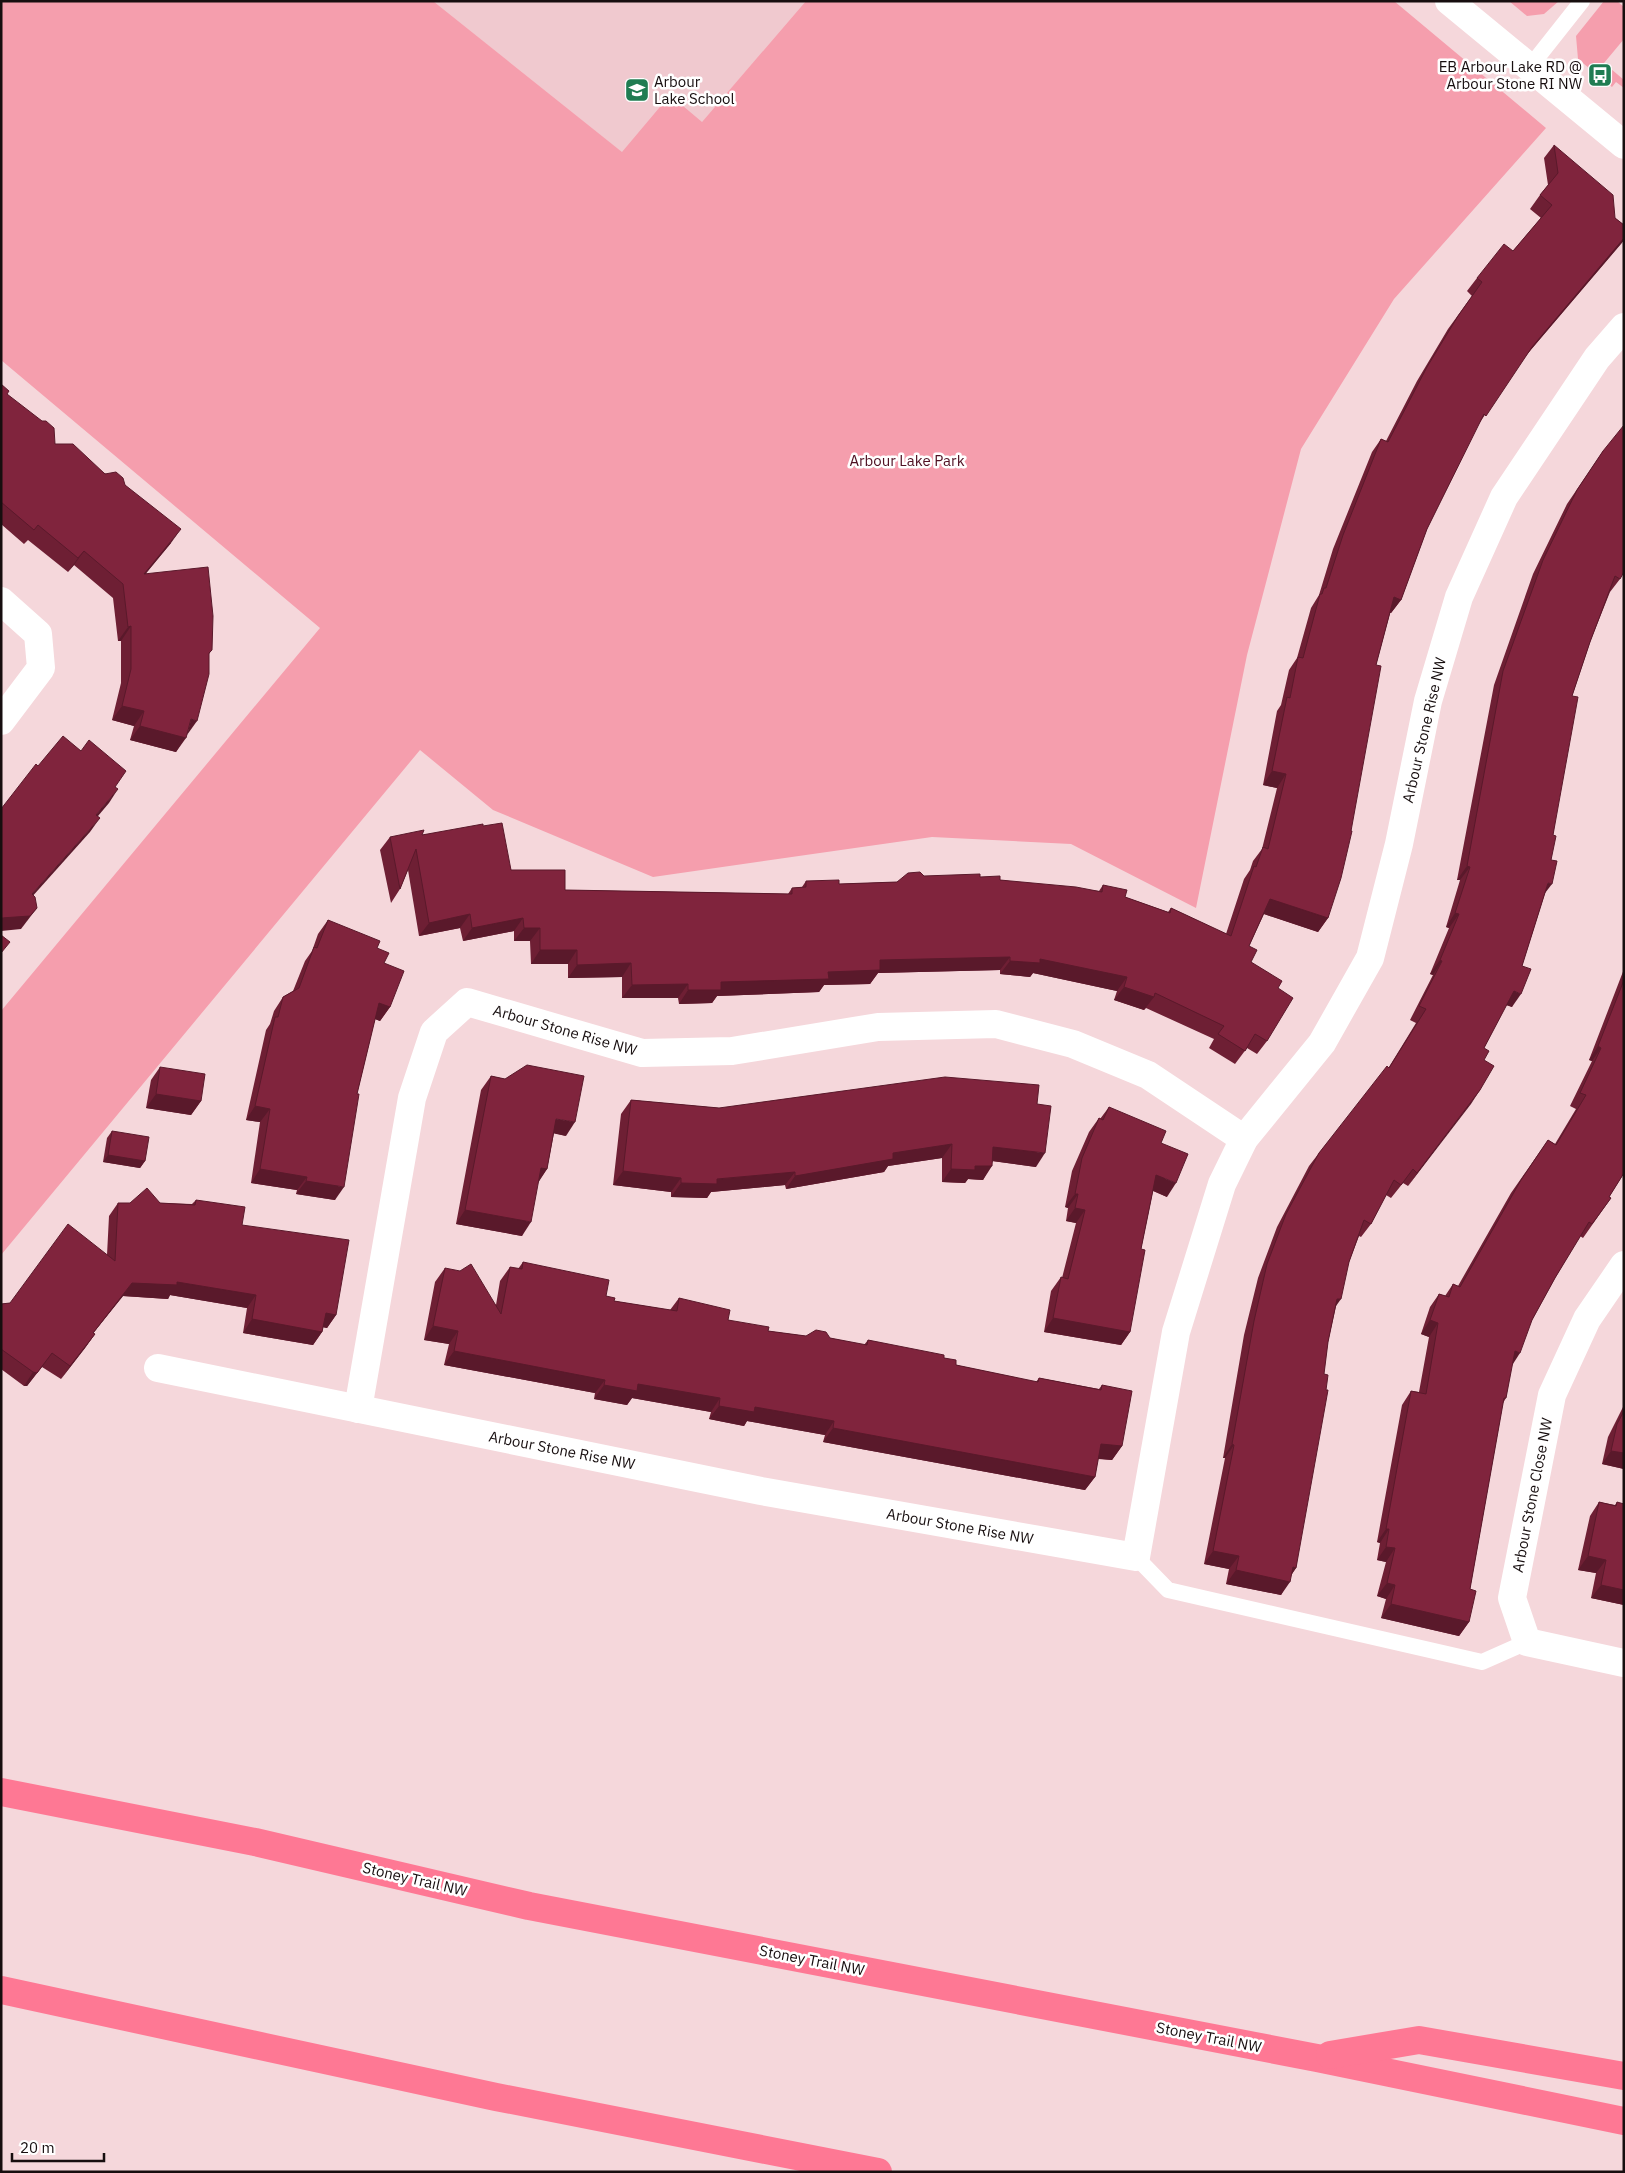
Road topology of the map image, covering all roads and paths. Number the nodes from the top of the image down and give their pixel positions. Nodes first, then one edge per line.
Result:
1 (1449, 1) edge
2 (1582, 1) edge
3 (1529, 68) junction
4 (1624, 145) edge
5 (1624, 327) edge
6 (1, 601) edge
7 (1, 721) edge
8 (1244, 1139) junction
9 (1624, 1265) edge
10 (158, 1368) dead end
11 (358, 1409) junction
12 (1136, 1557) junction
13 (1527, 1642) junction
14 (1624, 1663) edge
15 (1, 1792) edge
16 (1, 1990) edge
17 (1317, 2058) junction
18 (1624, 2076) edge
19 (1624, 2121) edge
20 (878, 2172) edge

1 - 3 street
2 - 3 lane
3 - 4 street
5 - 8 street, Arbour Stone Rise NW
6 - 7 street
8 - 11 street, Arbour Stone Rise NW
8 - 12 street, Arbour Stone Rise NW
9 - 13 street, Arbour Stone Close NW
10 - 11 street, Arbour Stone Rise NW
11 - 12 street, Arbour Stone Rise NW
12 - 13 lane
13 - 14 street
15 - 17 highway, Stoney Trail NW
16 - 20 highway
17 - 18 highway
17 - 19 highway, Stoney Trail NW

